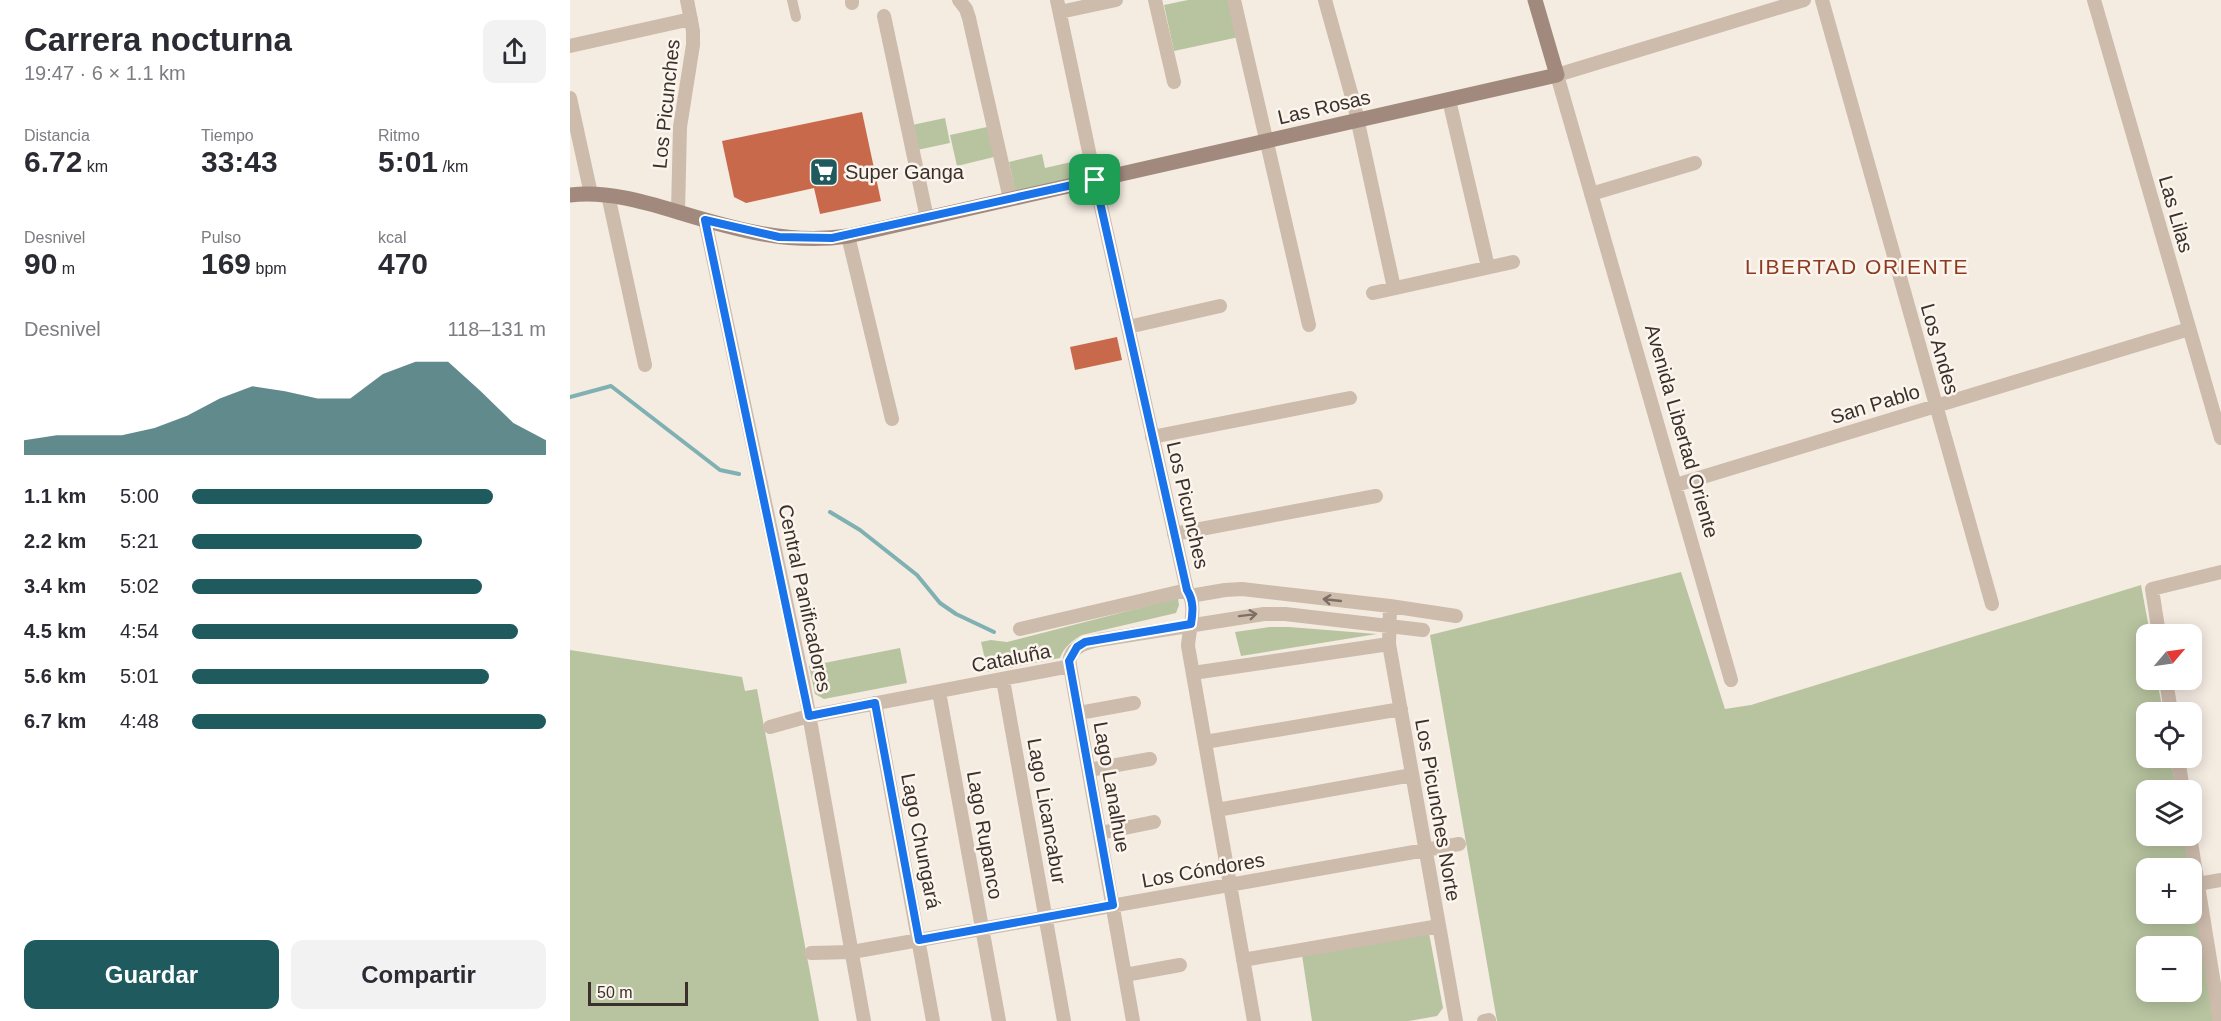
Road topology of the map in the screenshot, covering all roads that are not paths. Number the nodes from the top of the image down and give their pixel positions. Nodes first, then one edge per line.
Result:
1 (687, 0) edge
2 (792, 0) edge
3 (959, 0) edge
4 (1116, 0) edge
5 (1155, 0) edge
6 (1234, 0) edge
7 (1325, 0) edge
8 (1535, 0) edge
9 (1804, 0) edge
10 (1822, 0) edge
11 (2094, 0) edge
12 (1058, 6) edge
13 (884, 16) dead end
14 (796, 17) dead end
15 (691, 18) junction
16 (570, 46) edge
17 (1557, 75) junction
18 (1174, 82) dead end
19 (570, 98) edge
20 (1449, 100) junction
21 (1357, 121) junction
22 (1266, 141) junction
23 (1695, 163) dead end
24 (1095, 180) junction
25 (591, 194) junction
26 (1591, 194) junction
27 (570, 195) edge
28 (608, 195) junction
29 (1010, 199) junction
30 (678, 212) junction
31 (927, 218) junction
32 (705, 220) junction
33 (848, 236) junction
34 (1513, 262) dead end
35 (1488, 267) junction
36 (1394, 288) junction
37 (1373, 293) dead end
38 (1220, 306) dead end
39 (1309, 325) dead end
40 (1128, 327) junction
41 (2189, 329) junction
42 (645, 364) dead end
43 (1350, 398) dead end
44 (1936, 406) junction
45 (892, 418) dead end
46 (1152, 437) junction
47 (2221, 438) edge
48 (1676, 485) junction
49 (1376, 496) dead end
50 (1174, 534) junction
51 (2221, 572) edge
52 (1189, 593) junction
53 (1992, 604) dead end
54 (1390, 606) junction
55 (1456, 616) dead end
56 (1191, 624) junction
57 (2157, 624) edge
58 (1389, 625) junction
59 (1020, 629) dead end
60 (1423, 630) dead end
61 (1389, 644) junction
62 (1070, 666) junction
63 (1193, 673) junction
64 (1003, 680) junction
65 (1731, 680) dead end
66 (939, 692) junction
67 (875, 703) junction
68 (1134, 703) dead end
69 (1401, 709) junction
70 (1079, 713) junction
71 (809, 716) junction
72 (770, 727) dead end
73 (1205, 742) junction
74 (1150, 759) dead end
75 (1089, 770) junction
76 (1412, 775) junction
77 (1217, 810) junction
78 (1154, 822) dead end
79 (1100, 833) junction
80 (1459, 844) dead end
81 (1425, 850) junction
82 (2221, 880) edge
83 (2202, 883) edge
84 (1230, 885) junction
85 (1113, 905) junction
86 (2202, 909) edge
87 (1046, 917) junction
88 (1439, 926) junction
89 (982, 929) junction
90 (919, 940) junction
91 (852, 952) junction
92 (812, 953) dead end
93 (1243, 960) junction
94 (1180, 965) dead end
95 (1125, 975) junction
96 (864, 1021) edge
97 (933, 1021) edge
98 (999, 1021) edge
99 (1064, 1021) edge
100 (1133, 1021) edge
101 (1254, 1021) edge
102 (1455, 1021) edge
103 (2220, 1021) edge

1 - 15 street, Los Picunches
2 - 14 street
3 - 29 street
4 - 12 street
5 - 18 street
6 - 22 street
7 - 21 street
8 - 17 main road, Avenida Libertad Oriente
9 - 17 street, Las Rosas
10 - 44 street, Los Andes
11 - 41 street, Las Lilas
12 - 24 street, Los Picunches
13 - 31 street
15 - 16 street
15 - 30 street, Los Picunches
17 - 20 main road, Las Rosas
17 - 26 street, Avenida Libertad Oriente
19 - 25 street
20 - 21 main road, Las Rosas
20 - 35 street
21 - 22 main road, Las Rosas
21 - 36 street
22 - 24 main road, Las Rosas
22 - 39 street
23 - 26 street
24 - 29 main road, Las Rosas
24 - 40 street, Los Picunches
25 - 27 main road, Las Rosas
25 - 28 main road, Las Rosas
26 - 48 street, Avenida Libertad Oriente
28 - 30 main road, Las Rosas
28 - 42 street
29 - 31 main road, Las Rosas
30 - 32 main road, Las Rosas
31 - 33 main road, Las Rosas
32 - 33 main road, Las Rosas
32 - 71 street, Central Panificadores
33 - 45 street
34 - 35 street
35 - 36 street
36 - 37 street
38 - 40 street
40 - 46 street, Los Picunches
41 - 44 street, San Pablo
41 - 47 street, Las Lilas
43 - 46 street
44 - 48 street, San Pablo
44 - 53 street, Los Andes
46 - 50 street, Los Picunches
48 - 65 street, Avenida Libertad Oriente
49 - 50 street
50 - 52 street, Los Picunches
51 - 57 street
54 -> 52 street
52 - 56 street, Los Picunches
52 - 59 street
54 - 55 street
54 - 58 street, Los Picunches Norte
56 -> 58 street, Cataluña
56 - 62 street, Cataluña
56 - 63 street, Los Picunches
58 - 60 street, Cataluña
58 - 61 street, Los Picunches Norte
61 - 63 street
61 - 69 street, Los Picunches Norte
62 - 64 street, Cataluña
62 - 70 street, Lago Lanalhue
63 - 73 street, Los Picunches
64 - 66 street, Cataluña
64 - 87 street, Lago Licancabur
66 - 67 street, Cataluña
66 - 89 street, Lago Rupanco
67 - 71 street, Cataluña
67 - 90 street, Lago Chungará
68 - 70 street
69 - 73 street
69 - 76 street, Los Picunches Norte
70 - 75 street, Lago Lanalhue
71 - 72 street, Cataluña
71 - 91 street, Central Panificadores
73 - 77 street, Los Picunches
74 - 75 street
75 - 79 street, Lago Lanalhue
76 - 77 street
76 - 81 street, Los Picunches Norte
77 - 84 street, Los Picunches
78 - 79 street
79 - 85 street, Lago Lanalhue
80 - 81 street, Los Cóndores
81 - 84 street, Los Cóndores
81 - 88 street, Los Picunches Norte
82 - 83 street
84 - 85 street, Los Cóndores
84 - 93 street, Los Picunches
85 - 87 street, Los Cóndores
85 - 95 street, Lago Lanalhue
86 - 103 street
87 - 89 street, Los Cóndores
87 - 99 street, Lago Licancabur
88 - 93 street
88 - 102 street, Los Picunches Norte
89 - 90 street, Los Cóndores
89 - 98 street, Lago Rupanco
90 - 91 street, Los Cóndores
90 - 97 street, Lago Chungará
91 - 92 street, Los Cóndores
91 - 96 street, Central Panificadores
93 - 101 street, Los Picunches
94 - 95 street
95 - 100 street, Lago Lanalhue

